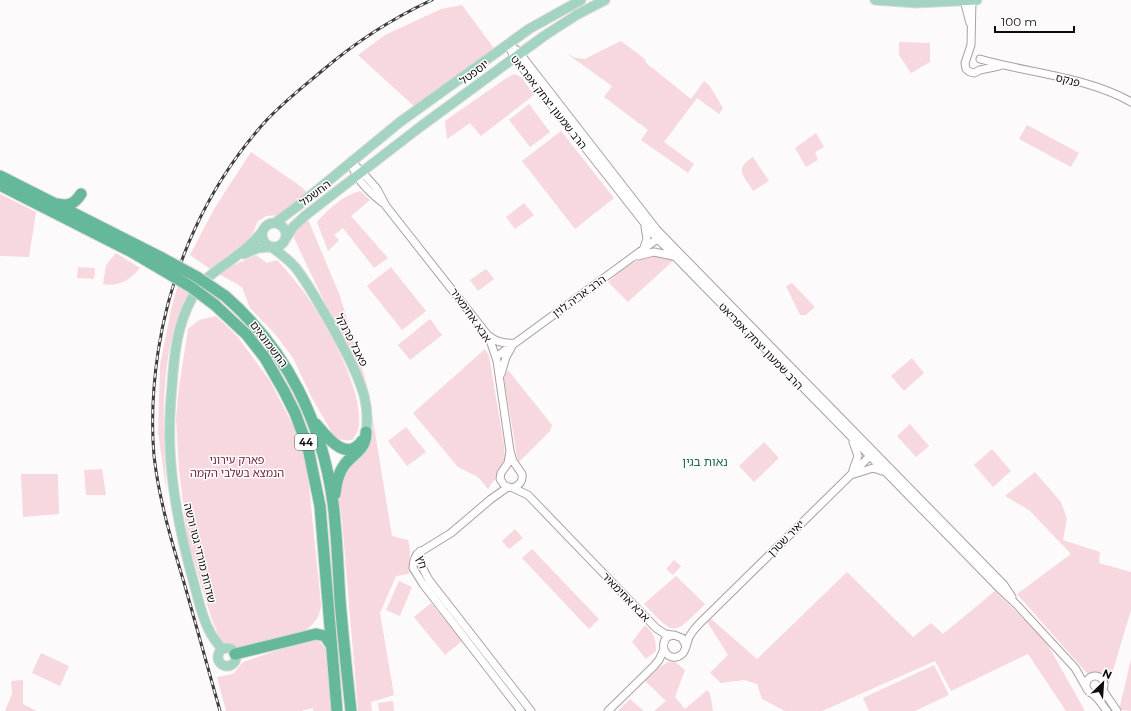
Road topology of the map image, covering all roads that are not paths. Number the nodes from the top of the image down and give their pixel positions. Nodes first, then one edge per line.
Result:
1 (581, 0) edge
2 (606, 0) edge
3 (875, 0) edge
4 (964, 0) edge
5 (972, 0) edge
6 (977, 0) edge
7 (971, 25) junction
8 (508, 44) junction
9 (971, 44) junction
10 (517, 55) junction
11 (978, 58) junction
12 (968, 59) junction
13 (1003, 65) junction
14 (980, 70) junction
15 (1131, 102) edge
16 (351, 161) junction
17 (360, 174) junction
18 (1, 179) edge
19 (50, 201) junction
20 (89, 220) junction
21 (642, 222) junction
22 (275, 223) junction
23 (262, 232) junction
24 (660, 237) junction
25 (286, 239) junction
26 (270, 247) junction
27 (643, 250) junction
28 (675, 258) junction
29 (631, 259) junction
30 (158, 261) junction
31 (230, 261) junction
32 (294, 266) junction
33 (486, 333) junction
34 (515, 343) junction
35 (496, 357) junction
36 (500, 383) junction
37 (309, 415) junction
38 (366, 432) junction
39 (850, 437) junction
40 (510, 451) junction
41 (871, 454) junction
42 (505, 468) junction
43 (518, 468) junction
44 (886, 474) junction
45 (850, 475) junction
46 (522, 478) junction
47 (500, 479) junction
48 (511, 487) junction
49 (528, 495) junction
50 (491, 499) junction
51 (333, 504) junction
52 (420, 551) junction
53 (1017, 605) junction
54 (328, 607) junction
55 (699, 624) junction
56 (656, 628) junction
57 (310, 635) junction
58 (674, 635) junction
59 (331, 645) junction
60 (686, 646) junction
61 (664, 647) junction
62 (222, 649) junction
63 (235, 654) junction
64 (672, 657) junction
65 (654, 666) junction
66 (1075, 668) junction
67 (1090, 678) junction
68 (1086, 687) junction
69 (1102, 689) junction
70 (1093, 694) junction
71 (337, 711) edge
72 (351, 711) edge
73 (521, 711) edge
74 (531, 711) edge
75 (608, 711) edge
76 (1107, 711) edge
77 (1116, 711) edge

1 - 8 main road, יוספטל
2 - 10 main road, יוספטל
3 - 4 main road
4 - 5 main road
4 - 7 street
5 - 6 main road
5 - 7 street
7 - 9 street
8 - 10 street, הרב שמעון יצחק אפריאט
8 - 16 main road, יוספטל
9 - 11 street
9 - 12 street
10 - 17 main road, יוספטל
10 - 21 street, הרב שמעון יצחק אפריאט
10 - 24 street, הרב שמעון יצחק אפריאט
11 - 12 street
11 - 13 street, פנקס
11 - 14 street
12 - 14 street
13 - 14 street, פנקס
13 - 15 street, פנקס
16 - 17 street, אבא אחימאיר
16 - 22 main road, החשמל
17 - 25 main road, החשמל
17 - 33 street, אבא אחימאיר
18 - 19 highway, החשמונאים / 44
18 - 30 highway, החשמונאים / 44
19 - 20 highway, החשמונאים / 44
19 - 20 highway
20 - 30 highway, החשמונאים / 44
21 - 24 street, הרב שמעון יצחק אפריאט
21 - 27 street
22 - 23 main road
22 - 25 main road
23 - 26 main road
23 - 31 main road, שדרות מורדי גטו ורשה
24 - 27 street, הרב אריה לוין
24 - 28 street, הרב שמעון יצחק אפריאט
24 - 41 street, הרב שמעון יצחק אפריאט
25 - 26 main road
25 - 32 main road, פאבל פרנקל
26 - 31 main road, שדרות מורדי גטו ורשה
26 - 32 main road, פאבל פרנקל
27 - 29 street, הרב אריה לוין
28 - 29 street
28 - 39 street, הרב שמעון יצחק אפריאט
29 - 34 street, הרב אריה לוין
30 - 37 highway, החשמונאים / 44, bridge
30 - 54 highway, החשמונאים / 44, bridge
31 - 62 main road, שדרות מורדי גטו ורשה
32 - 38 main road, פאבל פרנקל
33 - 34 street
33 - 35 street, אבא אחימאיר
34 - 35 street, הרב אריה לוין
34 - 36 street
35 - 36 street, אבא אחימאיר
36 - 40 street, אבא אחימאיר
37 - 38 highway
37 - 51 highway, החשמונאים / 44
38 - 51 highway
39 - 41 street, הרב שמעון יצחק אפריאט
39 - 45 street
40 - 42 street, אבא אחימאיר
40 - 43 street
41 - 44 street, הרב שמעון יצחק אפריאט
41 - 45 street, יאיר שטרן
41 - 53 street, הרב שמעון יצחק אפריאט
42 - 43 street
42 - 47 street
43 - 46 street
44 - 45 street
44 - 53 street, הרב שמעון יצחק אפריאט
45 - 55 street, יאיר שטרן
46 - 48 street
46 - 49 street, אבא אחימאיר
47 - 48 street
47 - 50 street
48 - 49 street, אבא אחימאיר
48 - 50 street
49 - 56 street, אבא אחימאיר
50 - 52 street
51 - 72 highway, החשמונאים / 44
52 - 73 street, חץ
52 - 74 street, חץ
53 - 66 street, הרב שמעון יצחק אפריאט
54 - 57 highway
54 - 59 highway, החשמונאים / 44
55 - 58 street, יאיר שטרן
55 - 60 street, יאיר שטרן
56 - 58 street, אבא אחימאיר
56 - 61 street, אבא אחימאיר
57 - 59 highway
57 - 63 highway
58 - 60 street
58 - 61 street
59 - 71 highway, 44
60 - 64 street
61 - 64 street
61 - 65 street
62 - 63 main road
62 - 63 main road
64 - 65 street
65 - 75 street
66 - 67 street, הרב שמעון יצחק אפריאט
66 - 68 street, הרב שמעון יצחק אפריאט
67 - 68 street
67 - 69 street
68 - 70 street
69 - 70 street
69 - 77 street
70 - 76 street

